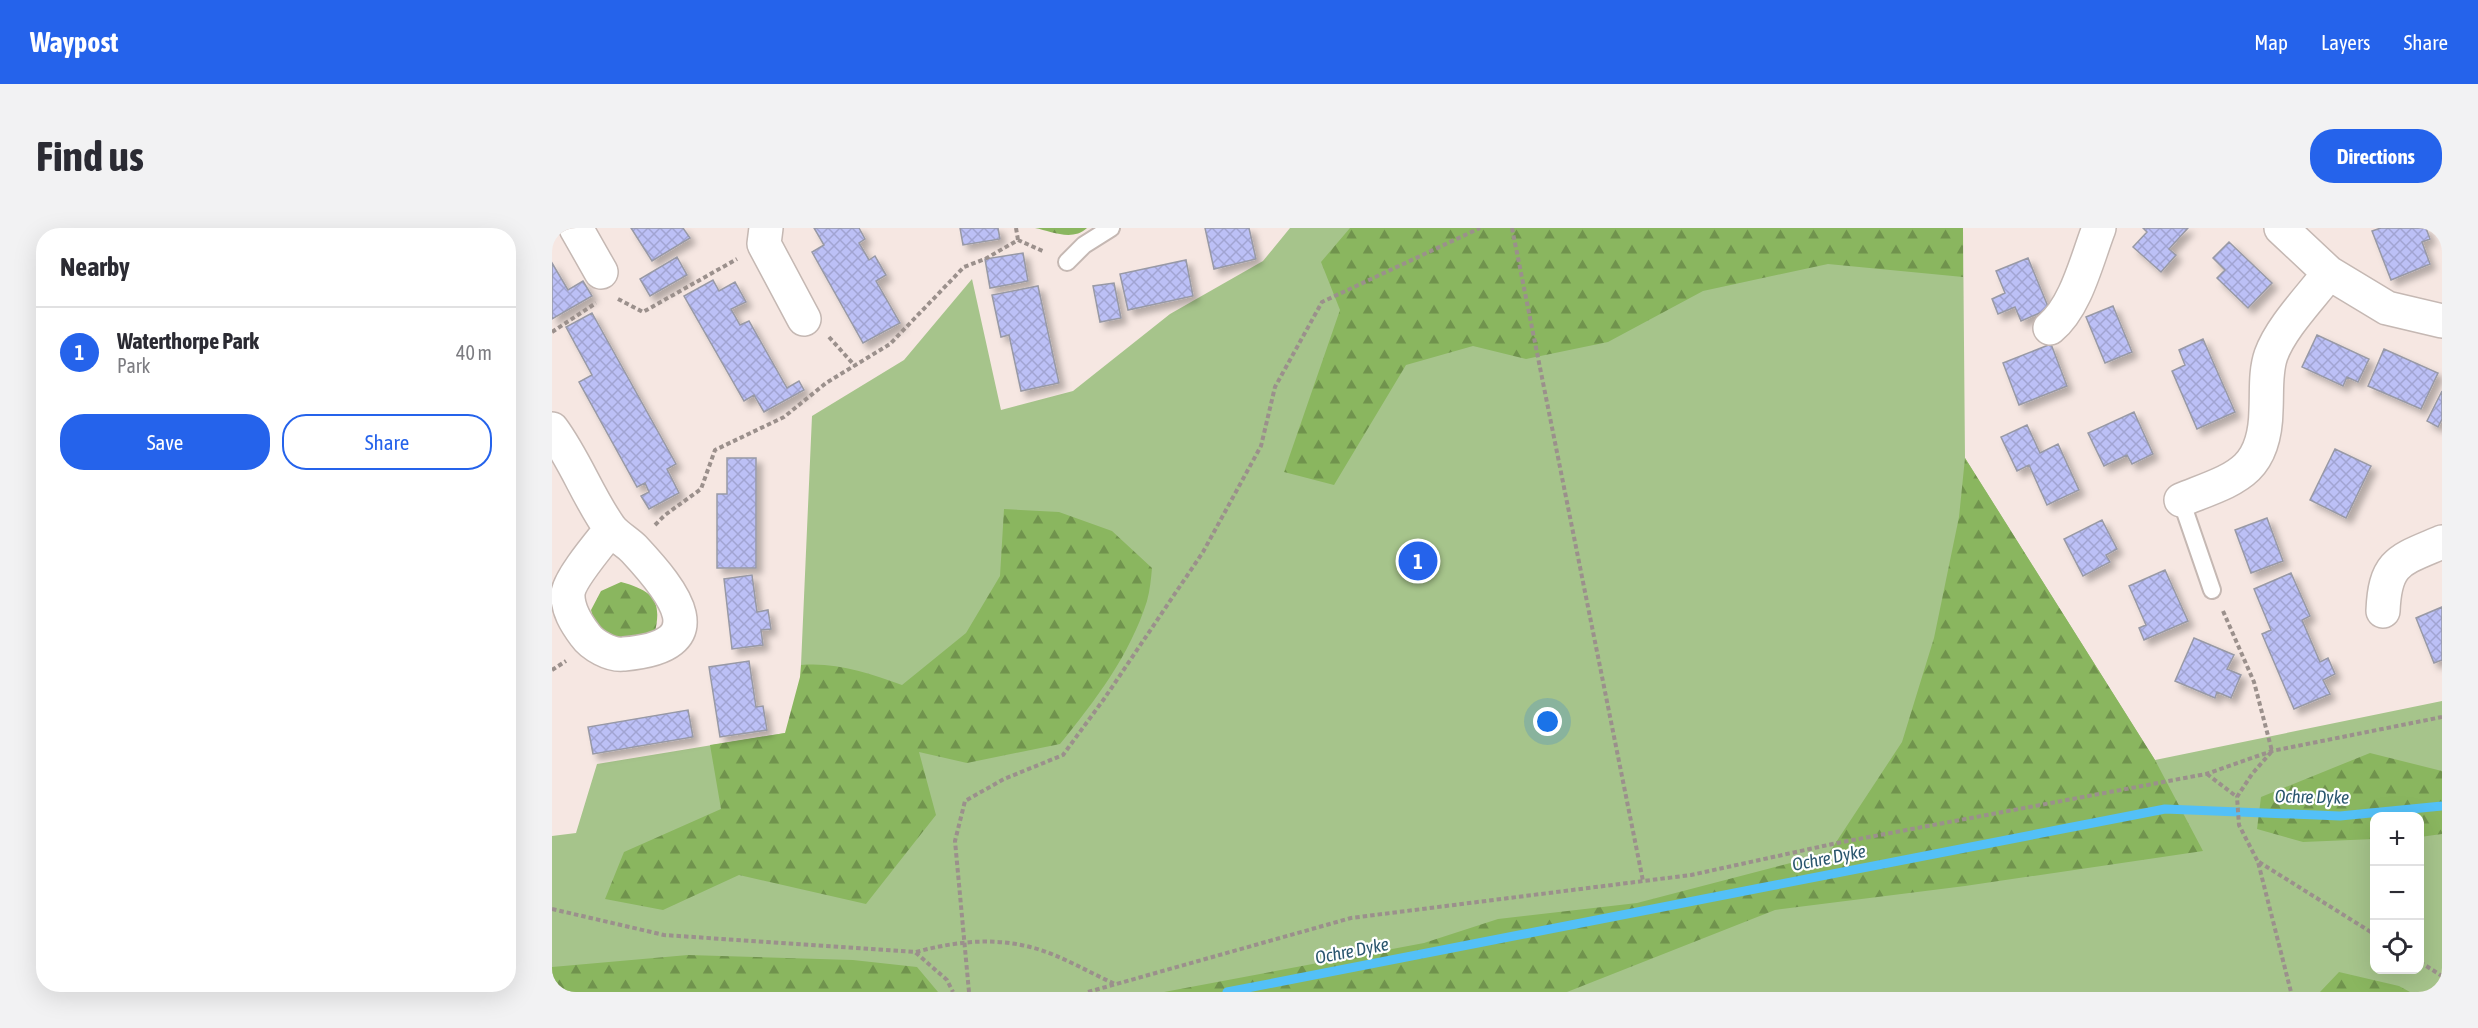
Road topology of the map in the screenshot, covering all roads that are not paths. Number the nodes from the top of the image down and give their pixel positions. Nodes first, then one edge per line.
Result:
1 (576, 228) edge
2 (1111, 228) edge
3 (2099, 228) edge
4 (2281, 228) edge
5 (765, 236) edge
6 (1067, 262) road end
7 (2329, 273) junction
8 (603, 291) road end
9 (804, 319) dead end
10 (2442, 321) edge
11 (2050, 327) dead end
12 (552, 429) edge
13 (2181, 500) joint
14 (622, 539) road end
15 (2442, 542) edge
16 (2212, 590) road end
17 (2383, 611) dead end

1 - 8 street
2 - 6 lane
3 - 11 street
4 - 7 street
5 - 9 street
7 - 10 street
7 - 13 street
12 - 14 street
13 - 16 lane
15 - 17 street

